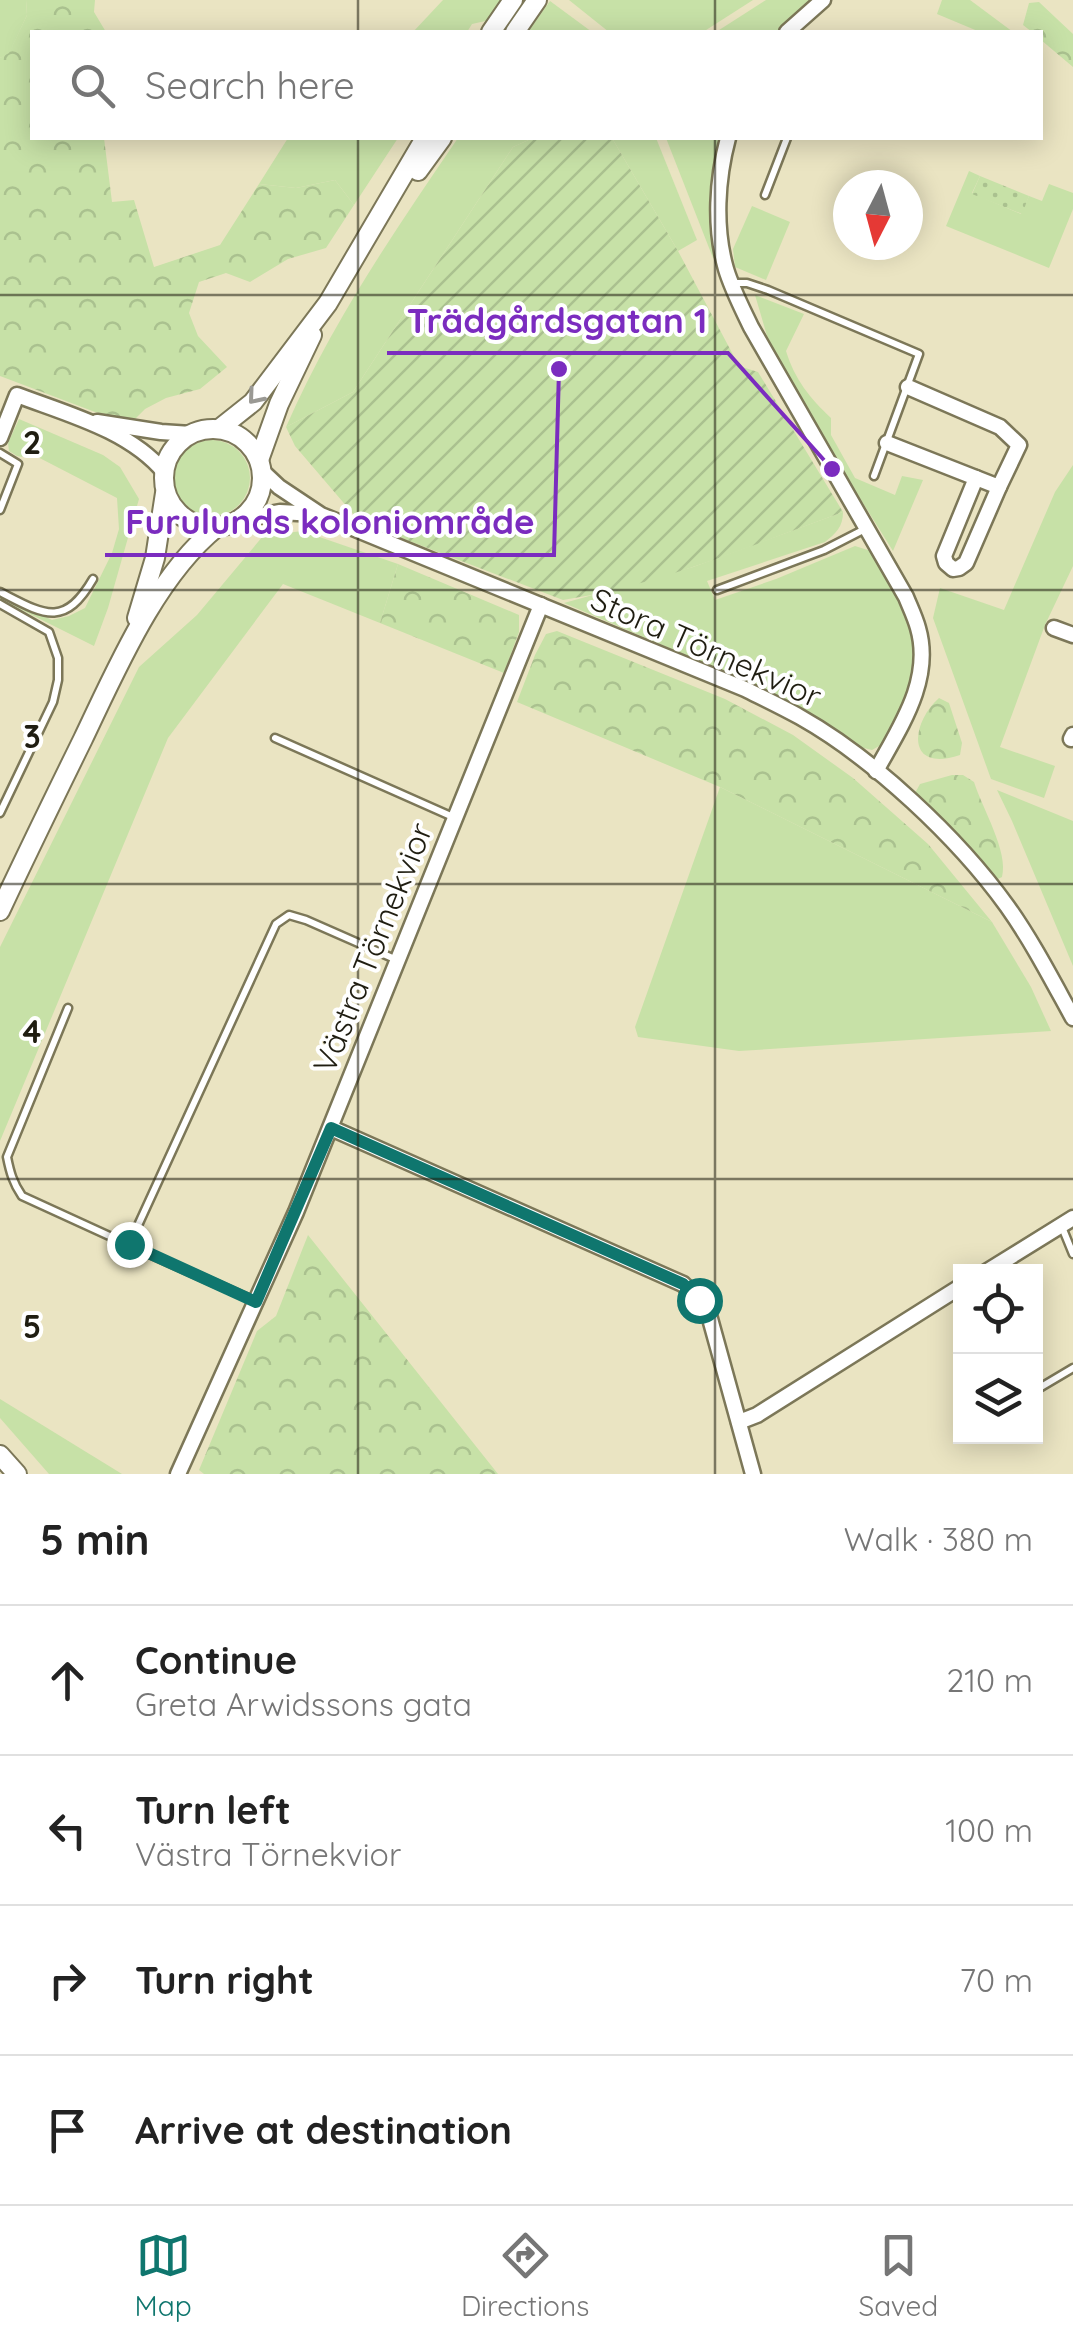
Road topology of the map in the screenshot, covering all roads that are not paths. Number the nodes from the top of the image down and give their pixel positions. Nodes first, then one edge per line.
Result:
1 (513, 0) edge
2 (537, 0) edge
3 (822, 0) edge
4 (492, 30) edge
5 (515, 30) edge
6 (792, 30) edge
7 (424, 140) edge
8 (441, 140) edge
9 (728, 140) edge
10 (786, 140) edge
11 (765, 195) dead end
12 (362, 248) junction
13 (731, 283) junction
14 (328, 303) junction
15 (908, 388) junction
16 (0, 389) edge
17 (17, 395) junction
18 (81, 420) junction
19 (220, 429) junction
20 (191, 434) junction
21 (0, 438) edge
22 (887, 443) junction
23 (0, 453) edge
24 (260, 465) junction
25 (164, 472) junction
26 (874, 476) dead end
27 (976, 478) junction
28 (999, 488) junction
29 (165, 492) junction
30 (0, 510) edge
31 (321, 515) junction
32 (238, 520) junction
33 (217, 527) junction
34 (866, 529) junction
35 (94, 579) dead end
36 (717, 590) dead end
37 (0, 592) edge
38 (0, 604) edge
39 (541, 605) junction
40 (1054, 628) dead end
41 (1073, 635) edge
42 (121, 661) junction
43 (275, 738) dead end
44 (876, 770) junction
45 (0, 813) edge
46 (454, 818) junction
47 (0, 911) edge
48 (398, 960) junction
49 (68, 1008) dead end
50 (1073, 1018) edge
51 (331, 1128) junction
52 (1067, 1222) edge
53 (129, 1244) junction
54 (1073, 1254) edge
55 (999, 1264) edge
56 (953, 1297) edge
57 (256, 1302) junction
58 (1073, 1368) edge
59 (1043, 1386) edge
60 (739, 1422) junction
61 (0, 1455) edge
62 (17, 1474) edge
63 (178, 1474) edge
64 (753, 1474) edge

1 - 4 main road
2 - 5 main road
3 - 6 street
7 - 12 main road
8 - 12 main road
9 - 13 street
10 - 11 lane
12 - 14 main road
13 - 15 lane
13 - 34 street
14 -> 19 main road
14 - 24 main road
15 - 22 lane
15 - 28 street
16 - 17 street
17 - 18 street
17 - 21 street
18 - 20 street
18 - 25 street
19 - 20 main road
19 - 24 main road
20 - 25 main road
22 - 26 lane
22 - 27 street
23 - 30 lane
24 - 31 street
24 - 32 main road
25 - 29 main road
27 - 28 street
27 - 28 street
29 - 33 main road
29 - 42 main road
31 - 32 street
31 - 39 street, Stora Törnekvior
32 - 33 main road
33 - 42 main road
34 - 36 lane
34 - 44 street
35 - 37 lane
38 - 45 lane
39 - 44 street, Stora Törnekvior
39 - 46 street, Västra Törnekvior
40 - 41 street
42 - 47 main road
43 - 46 lane
44 - 50 street, Stora Törnekvior
46 - 48 street, Västra Törnekvior
48 - 51 street, Västra Törnekvior
48 - 53 lane
49 - 53 lane
51 - 57 street, Västra Törnekvior
51 - 60 street
52 - 54 lane
52 - 55 street
53 - 57 lane
56 - 60 street
57 - 63 street, Västra Törnekvior
58 - 59 lane
60 - 64 street
61 - 62 main road

